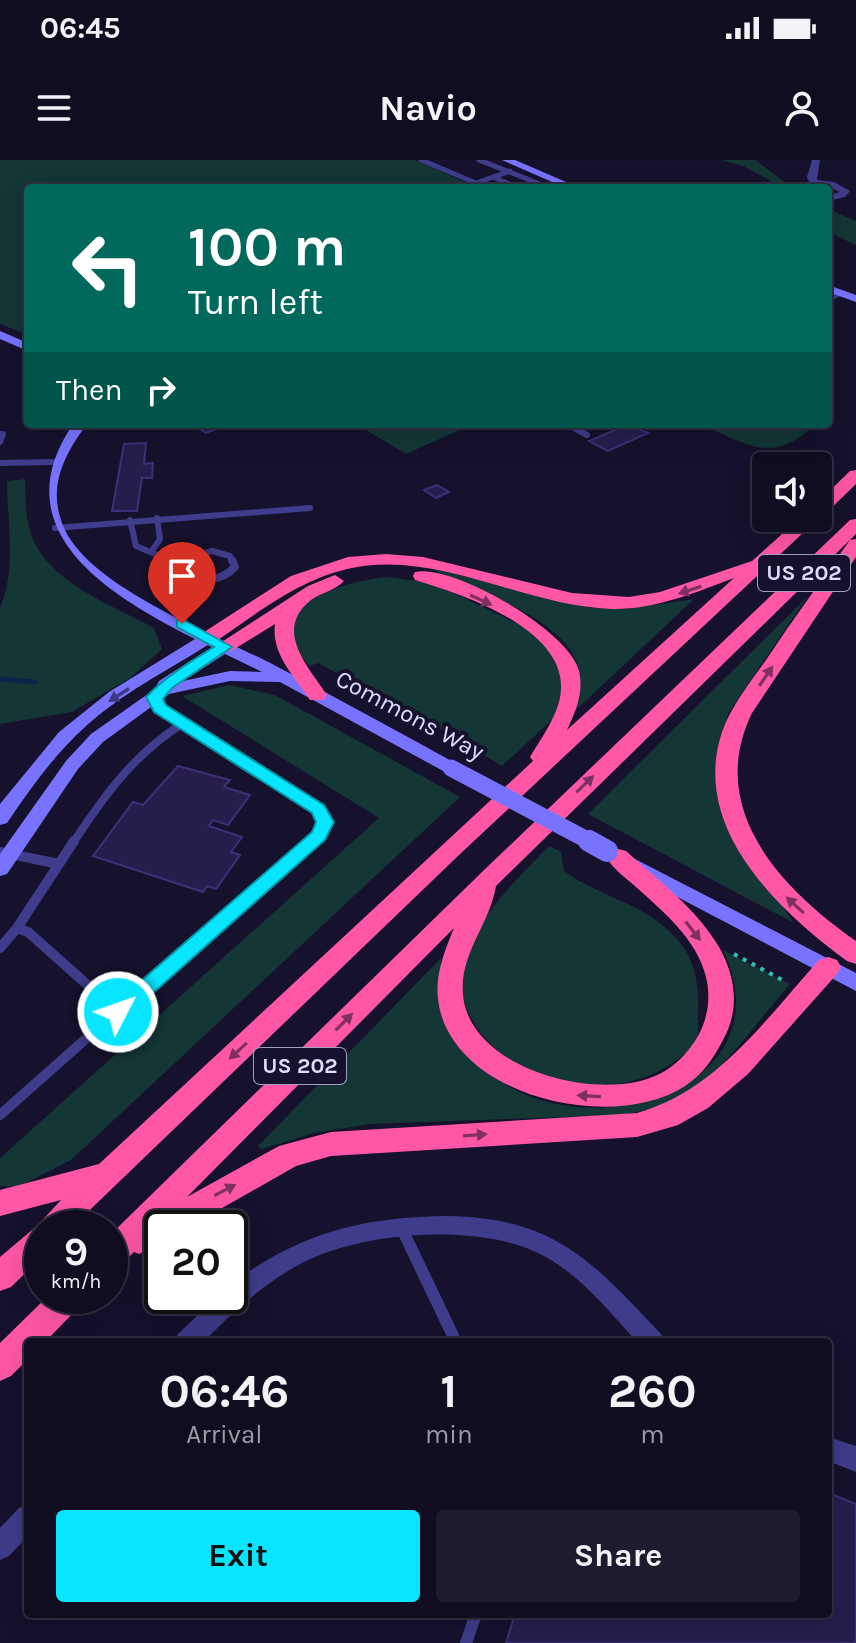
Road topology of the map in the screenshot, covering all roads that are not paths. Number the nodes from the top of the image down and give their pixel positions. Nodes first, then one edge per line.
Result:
1 (421, 160) edge
2 (479, 160) edge
3 (507, 160) edge
4 (816, 160) edge
5 (524, 167) junction
6 (509, 172) junction
7 (493, 177) junction
8 (476, 183) joint
9 (510, 184) edge
10 (540, 184) edge
11 (565, 184) edge
12 (809, 184) edge
13 (832, 184) edge
14 (832, 197) edge
15 (832, 290) edge
16 (841, 293) junction
17 (832, 297) edge
18 (856, 299) edge
19 (0, 335) edge
20 (24, 345) edge
21 (77, 428) edge
22 (574, 428) edge
23 (0, 434) edge
24 (587, 435) dead end
25 (0, 442) edge
26 (53, 462) junction
27 (0, 463) edge
28 (856, 475) edge
29 (832, 498) edge
30 (310, 508) dead end
31 (157, 518) junction
32 (130, 520) junction
33 (856, 524) edge
34 (55, 528) junction
35 (795, 532) edge
36 (856, 544) edge
37 (152, 551) junction
38 (174, 562) junction
39 (763, 562) junction
40 (295, 603) junction
41 (216, 642) junction
42 (288, 680) junction
43 (158, 694) junction
44 (317, 695) junction
45 (182, 724) junction
46 (528, 778) junction
47 (0, 818) edge
48 (612, 854) junction
49 (4, 858) edge
50 (59, 864) junction
51 (490, 878) junction
52 (17, 928) junction
53 (0, 948) edge
54 (856, 954) edge
55 (828, 967) junction
56 (856, 983) edge
57 (118, 1012) junction
58 (0, 1115) edge
59 (107, 1174) junction
60 (0, 1203) edge
61 (70, 1210) edge
62 (401, 1227) junction
63 (128, 1238) edge
64 (128, 1245) edge
65 (24, 1254) edge
66 (0, 1277) edge
67 (51, 1314) edge
68 (27, 1338) edge
69 (190, 1338) edge
70 (454, 1338) edge
71 (649, 1338) edge
72 (24, 1341) edge
73 (0, 1365) edge
74 (832, 1450) edge
75 (856, 1459) edge
76 (24, 1521) edge
77 (0, 1547) edge
78 (475, 1618) edge
79 (466, 1643) edge

1 - 8 lane
2 - 6 lane
3 - 5 street
4 - 12 street
5 - 6 lane
5 - 11 street
6 - 7 lane
6 - 10 lane
7 - 8 lane
7 - 9 lane
13 - 14 street
15 - 16 street
16 - 17 lane
16 - 18 street
19 - 20 street
21 - 26 street, Commons Way
22 - 24 lane
23 - 25 lane
26 - 27 lane
26 - 34 street, Commons Way
28 - 29 highway
30 - 31 lane
31 - 32 lane
31 - 37 lane
32 - 34 lane
32 - 37 lane
51 -> 33 highway, US 202
34 - 41 street, Commons Way
35 - 39 highway, US 202
54 -> 36 highway
37 - 38 lane
38 - 38 lane
39 -> 41 highway
39 - 46 highway, US 202
40 - 41 highway
40 - 44 highway
40 -> 46 highway
41 - 42 street, Commons Way
41 - 43 street
41 -> 47 street
42 - 43 street
42 - 44 street, Commons Way
43 - 45 lane
43 - 49 street
44 - 48 street, Commons Way, bridge
45 - 50 lane
45 - 57 lane
46 -> 59 highway, US 202
48 -> 51 highway
48 - 55 street, Commons Way
49 - 50 lane
50 - 52 lane
63 -> 51 highway, US 202
52 - 53 lane
52 - 57 lane
55 - 56 street, Commons Way
64 -> 55 highway
57 - 58 lane
59 - 60 highway
59 - 61 highway, US 202
62 - 69 street
62 - 70 lane
62 - 71 street
65 - 66 highway
67 - 68 highway
72 - 73 highway
74 - 75 street
76 - 77 street
78 - 79 lane

